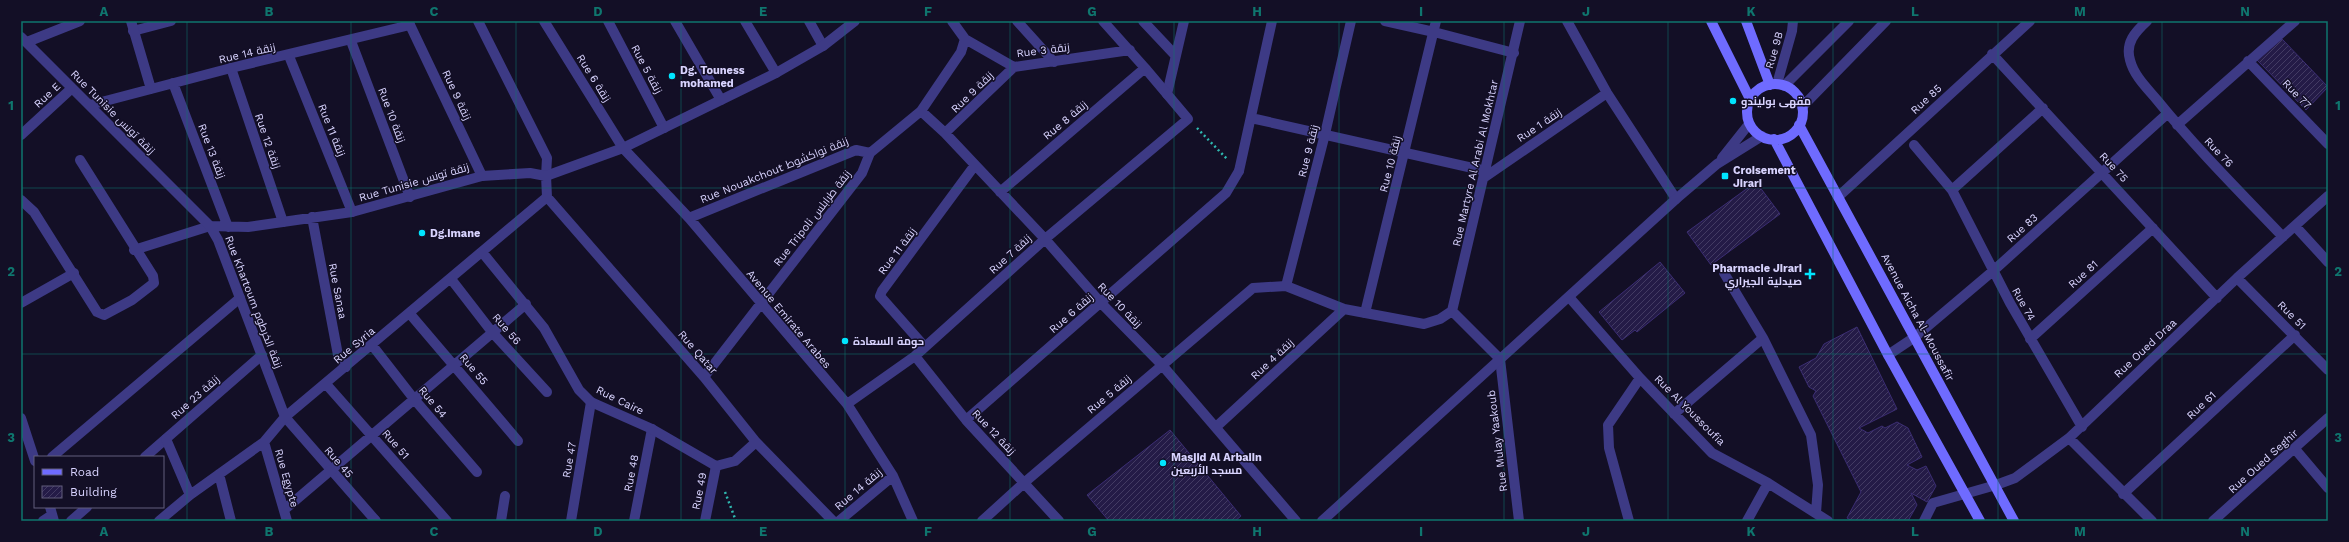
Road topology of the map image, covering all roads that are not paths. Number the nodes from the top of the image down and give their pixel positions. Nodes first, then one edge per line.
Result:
1 (80, 21) edge
2 (131, 21) edge
3 (171, 21) edge
4 (544, 21) edge
5 (608, 21) edge
6 (675, 21) edge
7 (745, 21) edge
8 (809, 21) edge
9 (855, 21) edge
10 (952, 21) edge
11 (1017, 21) edge
12 (1103, 21) edge
13 (1143, 21) edge
14 (1184, 21) edge
15 (1272, 21) edge
16 (1351, 21) edge
17 (1385, 21) edge
18 (1436, 21) edge
19 (1520, 21) edge
20 (1567, 21) edge
21 (1711, 21) edge
22 (1746, 21) edge
23 (1792, 21) edge
24 (1849, 21) edge
25 (1886, 21) edge
26 (2030, 21) edge
27 (2147, 21) edge
28 (2295, 21) edge
29 (480, 22) edge
30 (410, 25) joint
31 (134, 31) junction
32 (1434, 32) junction
33 (24, 40) edge
34 (964, 40) junction
35 (351, 41) junction
36 (823, 46) junction
37 (1130, 50) junction
38 (1514, 53) junction
39 (1992, 54) junction
40 (1175, 55) junction
41 (289, 56) junction
42 (2248, 61) junction
43 (1054, 62) junction
44 (1014, 67) junction
45 (231, 68) junction
46 (1145, 68) junction
47 (776, 73) junction
48 (174, 83) junction
49 (1777, 85) junction
50 (71, 89) junction
51 (151, 89) junction
52 (1167, 94) junction
53 (1608, 94) junction
54 (1750, 99) junction
55 (721, 100) junction
56 (90, 105) junction
57 (1802, 107) junction
58 (2043, 108) junction
59 (921, 111) junction
60 (2168, 114) junction
61 (1251, 118) junction
62 (1749, 124) junction
63 (1799, 125) junction
64 (2177, 125) junction
65 (664, 128) junction
66 (945, 133) junction
67 (1325, 134) junction
68 (21, 135) edge
69 (1762, 136) junction
70 (1774, 139) junction
71 (2328, 144) edge
72 (1914, 145) dead end
73 (623, 148) junction
74 (870, 152) junction
75 (1405, 152) junction
76 (80, 160) dead end
77 (1717, 164) junction
78 (975, 165) junction
79 (2102, 173) junction
80 (1486, 174) junction
81 (482, 176) junction
82 (546, 176) junction
83 (1952, 190) junction
84 (1000, 192) junction
85 (1839, 196) junction
86 (2328, 196) edge
87 (410, 197) junction
88 (547, 197) junction
89 (1676, 199) junction
90 (21, 200) edge
91 (352, 212) junction
92 (312, 217) junction
93 (689, 218) junction
94 (283, 222) junction
95 (210, 226) junction
96 (2295, 226) junction
97 (228, 227) junction
98 (2153, 228) junction
99 (2283, 237) junction
100 (1045, 239) junction
101 (134, 250) junction
102 (482, 252) junction
103 (2328, 262) edge
104 (1992, 271) junction
105 (74, 273) junction
106 (1724, 273) dead end
107 (2237, 278) junction
108 (451, 279) junction
109 (1286, 286) junction
110 (1569, 297) junction
111 (240, 298) junction
112 (2216, 298) junction
113 (21, 303) edge
114 (1101, 303) junction
115 (526, 304) junction
116 (760, 304) junction
117 (1344, 309) junction
118 (1452, 311) junction
119 (1366, 313) junction
120 (410, 314) junction
121 (492, 332) junction
122 (2295, 335) junction
123 (1915, 337) junction
124 (1763, 338) junction
125 (2030, 339) junction
126 (372, 345) junction
127 (925, 347) junction
128 (262, 354) junction
129 (1888, 355) junction
130 (915, 356) junction
131 (1500, 359) junction
132 (454, 364) junction
133 (1162, 365) junction
134 (346, 367) junction
135 (2328, 370) edge
136 (704, 377) junction
137 (1640, 378) junction
138 (326, 384) junction
139 (547, 392) dead end
140 (414, 399) junction
141 (591, 402) junction
142 (847, 404) junction
143 (1674, 414) junction
144 (285, 417) junction
145 (21, 418) edge
146 (2328, 418) edge
147 (966, 420) junction
148 (1216, 427) junction
149 (2082, 427) junction
150 (652, 429) junction
151 (372, 435) junction
152 (24, 437) edge
153 (2069, 438) junction
154 (166, 439) junction
155 (518, 441) dead end
156 (264, 442) junction
157 (756, 442) junction
158 (2295, 449) junction
159 (53, 456) edge
160 (145, 456) edge
161 (34, 459) edge
162 (716, 466) junction
163 (331, 470) junction
164 (477, 472) dead end
165 (219, 474) junction
166 (893, 476) junction
167 (1025, 482) junction
168 (1768, 483) junction
169 (1996, 486) junction
170 (2328, 488) edge
171 (1965, 492) junction
172 (2123, 494) junction
173 (190, 495) junction
174 (505, 496) dead end
175 (86, 508) edge
176 (284, 510) junction
177 (1816, 513) junction
178 (52, 514) edge
179 (43, 521) edge
180 (71, 521) edge
181 (159, 521) edge
182 (231, 521) edge
183 (287, 521) edge
184 (375, 521) edge
185 (447, 521) edge
186 (501, 521) edge
187 (571, 521) edge
188 (634, 521) edge
189 (705, 521) edge
190 (833, 521) edge
191 (839, 521) edge
192 (913, 521) edge
193 (982, 521) edge
194 (1059, 521) edge
195 (1296, 521) edge
196 (1322, 521) edge
197 (1519, 521) edge
198 (1629, 521) edge
199 (1746, 521) edge
200 (1828, 521) edge
201 (1924, 521) edge
202 (1980, 521) edge
203 (2014, 521) edge
204 (2152, 521) edge
205 (2213, 521) edge

1 - 33 street
2 - 31 street
3 - 31 street
4 - 73 street, Rue 6 زنقة
5 - 65 street, Rue 5 زنقة
6 - 55 street
7 - 47 street
8 - 36 street
9 - 36 street, Rue Tunisie زنقة تونس
10 - 34 street, Rue 3 زنقة
11 - 43 street
12 - 37 street
13 - 40 street
14 - 40 street
15 - 61 street, Rue 6 زنقة
16 - 67 street, Rue 9 زنقة
17 - 32 street
18 - 32 street, Rue 10 زنقة
19 - 38 street, Rue Martyre Al Arabi Al Mokhtar
20 - 53 street
21 - 54 main road
22 - 49 main road
23 - 49 street, Rue 9B
24 - 49 street
25 - 57 street
26 - 39 street, Rue 85
27 - 60 street, Rue 76
28 - 42 street
29 - 82 street
30 - 35 street, Rue 14 زنقة
30 - 81 street, Rue 9 زنقة
31 - 51 street
32 - 38 street
32 - 75 street, Rue 10 زنقة
33 - 50 street, Rue Tunisie زنقة تونس
34 - 44 street, Rue 3 زنقة
34 - 59 street
35 - 41 street, Rue 14 زنقة
35 - 87 street, Rue 10 زنقة
36 - 47 street, Rue Tunisie زنقة تونس
37 - 43 street, Rue 3 زنقة
37 - 46 street
38 - 80 street, Rue Martyre Al Arabi Al Mokhtar
39 - 58 street, Rue 75
39 - 85 street, Rue 85
40 - 52 street
41 - 45 street, Rue 14 زنقة
41 - 91 street, Rue 11 زنقة
42 - 64 street
42 - 71 street, Rue 77
43 - 44 street, Rue 3 زنقة
44 - 66 street, Rue 9 زنقة
45 - 48 street, Rue 14 زنقة
45 - 94 street, Rue 12 زنقة
46 - 52 street
46 - 84 street, Rue 8 زنقة
47 - 55 street, Rue Tunisie زنقة تونس
48 - 51 street, Rue 14 زنقة
48 - 97 street, Rue 13 زنقة
49 - 54 main road
49 - 57 main road
50 - 56 street, Rue Tunisie زنقة تونس
50 - 68 street, Rue E
51 - 56 street, Rue 14 زنقة
52 - 100 street, Rue 7 زنقة
53 - 80 street, Rue 1 زنقة
53 - 89 street
54 - 62 main road
55 - 65 street, Rue Tunisie زنقة تونس
56 - 95 street, Rue Tunisie زنقة تونس
57 - 63 main road
58 - 79 street, Rue 75
58 - 83 street
59 - 66 street, Rue 10 زنقة
59 - 74 street
60 - 64 street, Rue 76
60 - 79 street, Rue 83
61 - 67 street
61 - 114 street, Rue 6 زنقة
62 - 69 main road
62 - 77 street
63 - 70 main road
63 - 85 main road, Avenue Aicha Al-Moussafir
64 - 99 street, Rue 76
65 - 73 street, Rue Tunisie زنقة تونس
66 - 78 street, Rue 10 زنقة
67 - 75 street
67 - 109 street, Rue 9 زنقة
69 - 70 main road
69 - 77 street
70 - 129 main road
72 - 83 street, Rue 74
73 - 82 street, Rue Tunisie زنقة تونس
73 - 93 street, Avenue Emirate Arabes
74 - 93 street, Rue Nouakchout زنقة نواكشوط
74 - 116 street, Rue Tripoli زنقة طرابلس
75 - 80 street
75 - 119 street, Rue 10 زنقة
76 - 101 street
77 - 89 street
78 - 84 street, Rue 10 زنقة
78 - 127 street, Rue 11 زنقة
79 - 98 street, Rue 75
79 - 104 street, Rue 83
80 - 118 street, Rue Martyre Al Arabi Al Mokhtar
81 - 82 street, Rue Tunisie زنقة تونس
81 - 87 street, Rue Tunisie زنقة تونس
82 - 88 street
83 - 104 street, Rue 74
84 - 100 street, Rue 10 زنقة
85 - 123 main road, Avenue Aicha Al-Moussafir
86 - 96 street, Rue Oued Draa
87 - 91 street, Rue Tunisie زنقة تونس
88 - 102 street, Rue Syria
88 - 136 street, Rue Qatar
89 - 110 street
90 - 105 street
91 - 92 street, Rue Tunisie زنقة تونس
92 - 94 street, Rue Tunisie زنقة تونس
92 - 134 street, Rue Sanaa
93 - 116 street, Avenue Emirate Arabes
94 - 97 street, Rue Tunisie زنقة تونس
95 - 97 street, Rue Tunisie زنقة تونس
95 - 101 street
95 - 111 street, Rue Khartoum زنقة الخرطوم
96 - 99 street, Rue Oued Draa
96 - 103 street
98 - 112 street, Rue 75
98 - 125 street, Rue 81
99 - 107 street, Rue Oued Draa
100 - 114 street, Rue 10 زنقة
100 - 127 street, Rue 7 زنقة
101 - 105 street
102 - 108 street, Rue Syria
102 - 115 street, Rue Caire
104 - 123 street, Rue 83
104 - 125 street, Rue 74
105 - 113 street
106 - 124 street
107 - 112 street, Rue Oued Draa
107 - 122 street, Rue 51
108 - 120 street, Rue Syria
108 - 121 street, Rue 56
109 - 117 street
109 - 133 street, Rue 5 زنقة
110 - 131 street
110 - 137 street, Rue Al Youssoufia
111 - 128 street, Rue Khartoum زنقة الخرطوم
111 - 159 street
112 - 149 street, Rue Oued Draa
114 - 133 street, Rue 10 زنقة
114 - 147 street, Rue 6 زنقة
115 - 121 street
115 - 141 street, Rue Caire
116 - 136 street, Rue Tripoli زنقة طرابلس
116 - 142 street, Avenue Emirate Arabes
117 - 119 street
117 - 148 street, Rue 4 زنقة
118 - 119 street
118 - 131 street
120 - 126 street, Rue Syria
120 - 132 street, Rue 55
121 - 132 street
121 - 139 street, Rue 56
122 - 135 street, Rue 51
122 - 172 street, Rue 61
123 - 129 street, Rue 83
123 - 169 main road, Avenue Aicha Al-Moussafir
124 - 143 street
124 - 177 street
125 - 149 street, Rue 74
126 - 134 street, Rue Syria
126 - 140 street, Rue 54
127 - 130 street, Rue 7 زنقة
128 - 144 street, Rue Khartoum زنقة الخرطوم
128 - 154 street, Rue 23 زنقة
129 - 171 main road
130 - 142 street, Rue 7 زنقة
130 - 147 street, Rue 12 زنقة
131 - 196 street
131 - 197 street, Rue Mulay Yaakoub
132 - 140 street
132 - 155 street, Rue 55
133 - 148 street, Rue 10 زنقة
133 - 167 street, Rue 5 زنقة
134 - 138 street, Rue Syria
136 - 157 street, Rue Qatar
137 - 143 street, Rue Al Youssoufia
137 - 198 street
138 - 144 street, Rue Syria
138 - 151 street, Rue 51
140 - 151 street
140 - 164 street, Rue 54
141 - 150 street, Rue Caire
141 - 187 street, Rue 47
142 - 166 street, Avenue Emirate Arabes
143 - 168 street, Rue Al Youssoufia
144 - 156 street, Rue Syria
144 - 163 street, Rue 45
145 - 152 street
146 - 158 street, Rue Oued Seghir
147 - 167 street, Rue 12 زنقة
148 - 195 street, Rue 10 زنقة
149 - 153 street, Rue Oued Draa
150 - 162 street, Rue Caire
150 - 188 street, Rue 48
151 - 163 street
151 - 185 street, Rue 51
152 - 161 street
153 - 169 street, Rue Oued Draa
153 - 172 street
154 - 160 street, Rue 23 زنقة
154 - 173 street
156 - 165 street, Rue Syria
156 - 176 street, Rue Egypte
157 - 162 street
157 - 190 street, Rue Qatar
158 - 170 street
158 - 205 street, Rue Oued Seghir
162 - 189 street, Rue 49
163 - 176 street
163 - 184 street, Rue 45
165 - 173 street, Rue Syria
165 - 182 street
166 - 191 street, Rue 14 زنقة
166 - 192 street, Avenue Emirate Arabes
167 - 193 street, Rue 5 زنقة
167 - 194 street, Rue 12 زنقة
168 - 177 street, Rue Al Youssoufia
168 - 199 street
169 - 171 street, Rue Oued Draa
169 - 203 main road, Avenue Aicha Al-Moussafir
171 - 201 street, Rue Oued Draa
171 - 202 main road
172 - 204 street
173 - 181 street, Rue Syria
174 - 186 street
175 - 180 street
176 - 183 street, Rue Egypte
177 - 200 street, Rue Al Youssoufia
178 - 179 street

